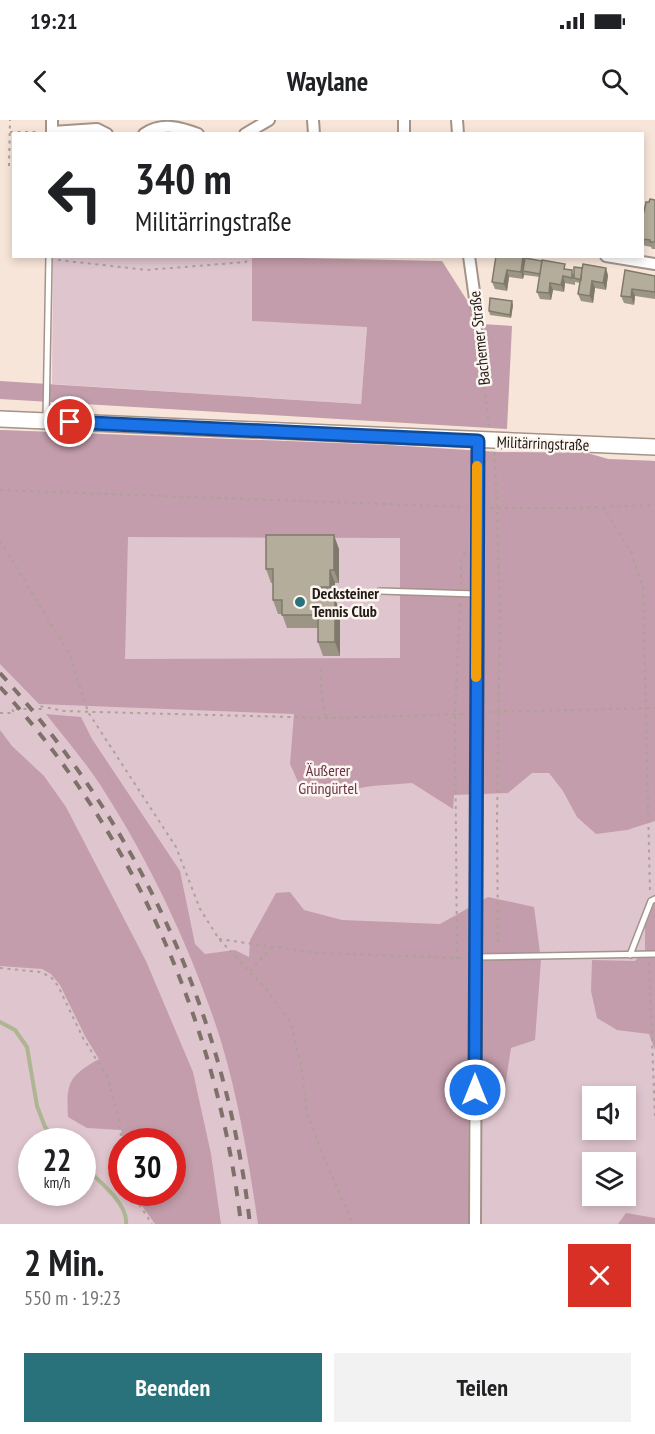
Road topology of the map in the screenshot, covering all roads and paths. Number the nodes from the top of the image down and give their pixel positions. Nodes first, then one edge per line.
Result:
1 (10, 120) edge
2 (269, 120) edge
3 (10, 132) joint
4 (74, 132) edge
5 (103, 132) edge
6 (147, 132) edge
7 (193, 132) edge
8 (248, 132) edge
9 (9, 166) dead end
10 (49, 258) edge
11 (54, 258) edge
12 (247, 258) edge
13 (470, 258) edge
14 (618, 258) edge
15 (655, 264) edge
16 (476, 306) joint
17 (481, 355) joint
18 (0, 419) edge
19 (488, 420) dead end
20 (46, 421) junction
21 (478, 441) junction
22 (494, 441) junction
23 (655, 447) edge
24 (0, 490) edge
25 (655, 505) edge
26 (603, 507) junction
27 (476, 508) junction
28 (496, 508) junction
29 (476, 539) junction
30 (0, 542) edge
31 (380, 591) dead end
32 (461, 593) junction
33 (476, 594) junction
34 (321, 669) dead end
35 (655, 708) edge
36 (645, 709) junction
37 (88, 712) junction
38 (498, 712) junction
39 (0, 713) edge
40 (455, 714) junction
41 (476, 714) junction
42 (326, 718) junction
43 (653, 900) edge
44 (219, 939) junction
45 (272, 946) junction
46 (652, 954) edge
47 (630, 955) junction
48 (475, 957) junction
49 (498, 957) junction
50 (457, 959) junction
51 (0, 968) edge
52 (250, 971) junction
53 (655, 1012) edge
54 (651, 1015) junction
55 (655, 1117) edge
56 (121, 1128) edge
57 (140, 1206) edge
58 (152, 1224) edge
59 (353, 1224) edge
60 (475, 1224) edge

1 - 3 path
2 - 8 street
3 - 9 path
4 - 5 street
6 - 7 street
10 - 20 lane
11 - 12 path
13 - 16 street, Bachemer Straße
14 - 15 street
16 - 17 lane, Bachemer Straße
17 - 19 path, Bachemer Straße
18 - 20 main road, Militärringstraße
20 - 21 main road, Militärringstraße
21 - 22 main road, Militärringstraße
21 - 27 street
22 - 23 main road, Militärringstraße
22 - 28 path
24 - 27 path
25 - 26 path
26 - 28 path
26 - 36 path
27 - 28 path
27 - 29 street
28 - 38 path
29 - 32 path
29 - 33 street
30 - 37 path
31 - 32 lane
32 - 33 lane
32 - 40 path
33 - 41 street
34 - 42 path
35 - 36 path
36 - 38 path
36 - 43 path
37 - 39 path
37 - 42 path
37 - 44 path
38 - 41 path
38 - 49 path
40 - 41 path
40 - 42 path
40 - 50 path
41 - 48 street
43 - 47 lane
44 - 45 path
44 - 52 path
45 - 50 path
45 - 52 path
46 - 47 lane
46 - 54 path
47 - 49 lane
48 - 49 lane
48 - 50 path
48 - 60 street
51 - 56 path
52 - 59 path
53 - 54 path
54 - 55 path
57 - 58 path

